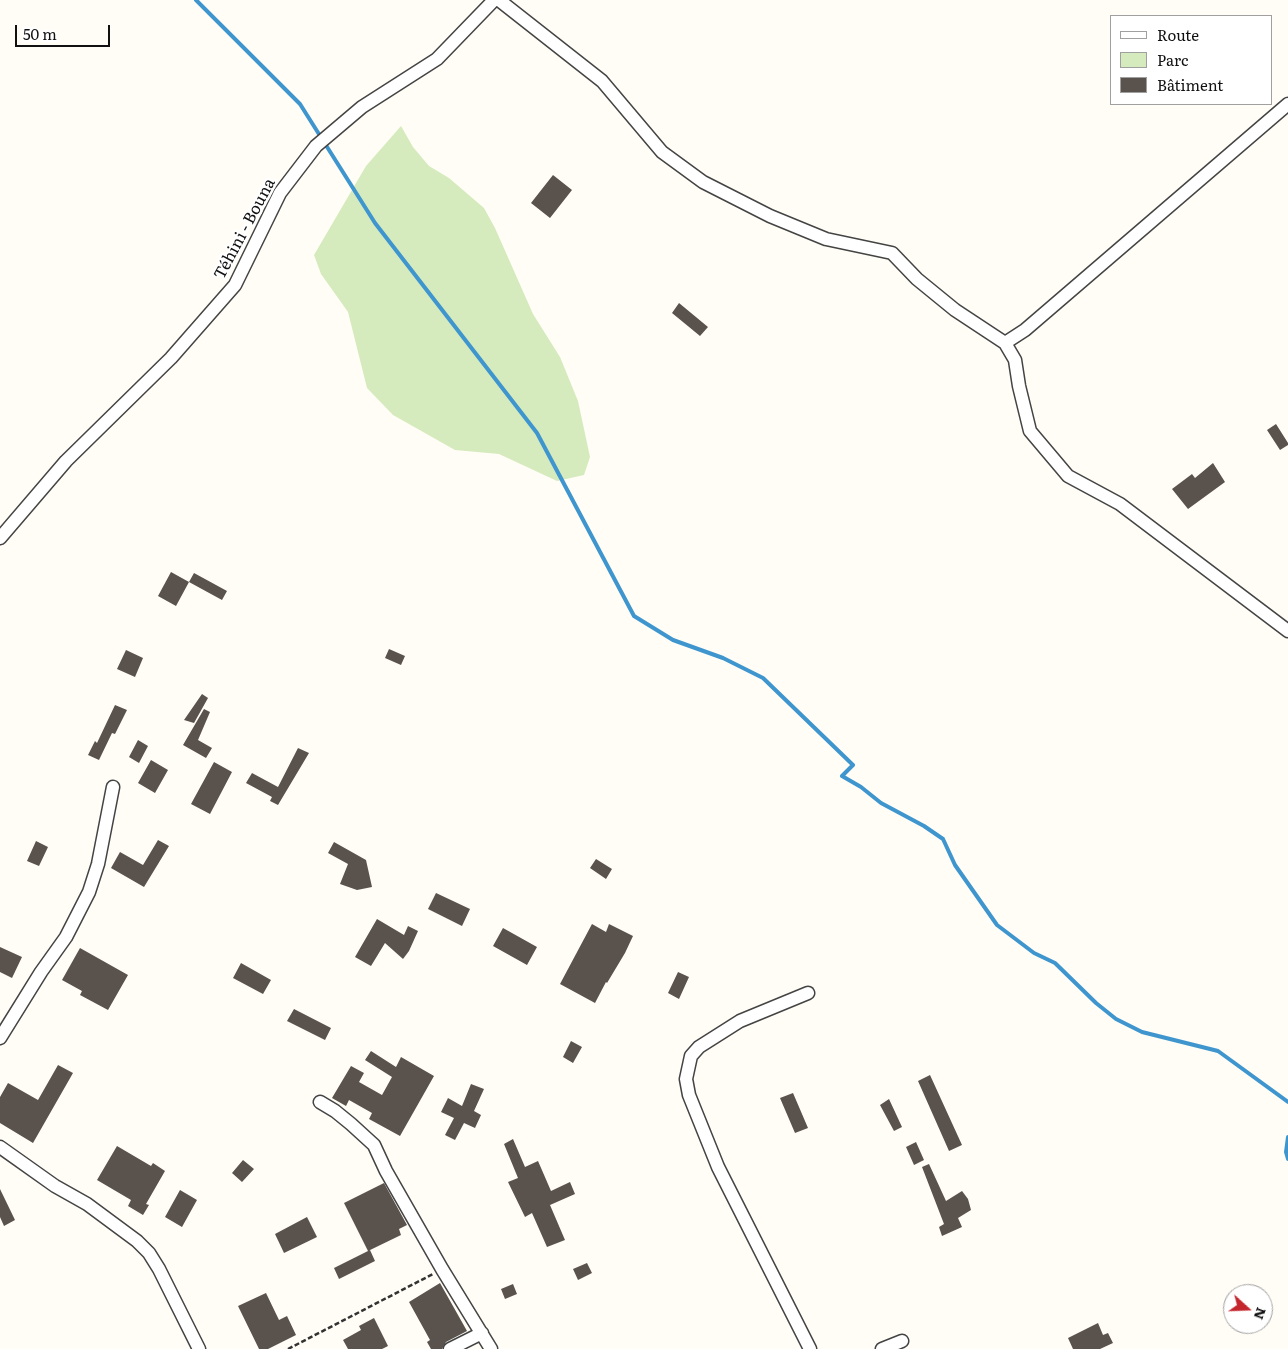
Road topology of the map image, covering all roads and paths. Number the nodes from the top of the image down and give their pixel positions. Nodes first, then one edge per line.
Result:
1 (494, 0) edge
2 (500, 0) edge
3 (1288, 104) edge
4 (1005, 343) junction
5 (0, 538) edge
6 (1288, 631) edge
7 (113, 787) dead end
8 (808, 993) dead end
9 (0, 1038) edge
10 (320, 1102) dead end
11 (0, 1147) edge
12 (442, 1269) junction
13 (482, 1334) junction
14 (902, 1341) dead end
15 (199, 1349) edge
16 (288, 1349) edge
17 (450, 1349) edge
18 (491, 1349) edge
19 (810, 1349) edge
20 (882, 1349) edge

1 - 5 street, Téhini - Bouna
2 - 4 street
3 - 4 street
4 - 6 street
7 - 9 street
8 - 19 street
10 - 12 street
11 - 15 street
12 - 13 street
12 - 16 path
13 - 17 street
13 - 18 street
14 - 20 street

